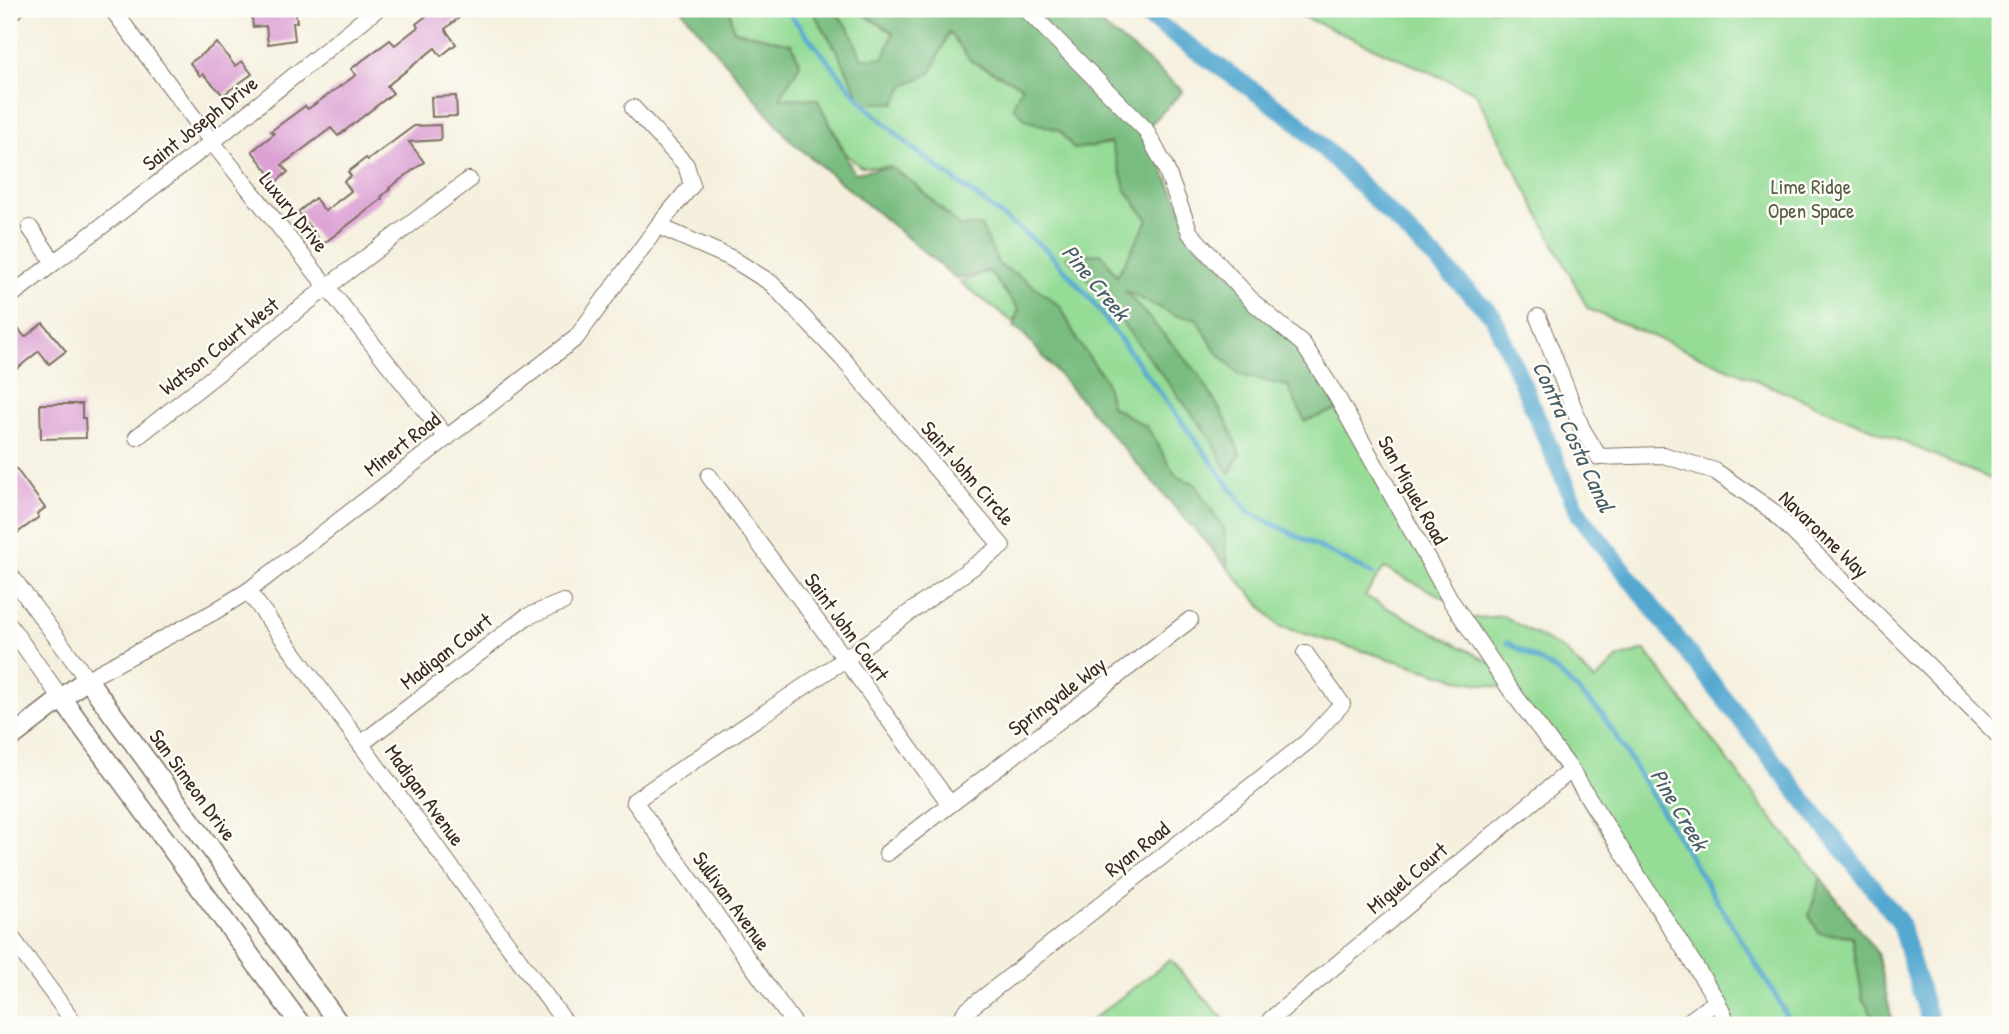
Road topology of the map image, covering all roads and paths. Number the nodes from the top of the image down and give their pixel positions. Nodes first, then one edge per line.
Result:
1 (16, 9) edge
2 (113, 9) edge
3 (1026, 9) edge
4 (370, 11) edge
5 (9, 14) edge
6 (633, 108) dead end
7 (212, 142) junction
8 (469, 180) dead end
9 (658, 226) junction
10 (30, 228) dead end
11 (54, 262) junction
12 (327, 287) junction
13 (9, 297) edge
14 (1538, 317) dead end
15 (137, 437) dead end
16 (447, 438) junction
17 (709, 476) dead end
18 (9, 573) edge
19 (247, 591) junction
20 (563, 602) dead end
21 (1190, 621) dead end
22 (9, 625) edge
23 (1305, 653) dead end
24 (845, 659) junction
25 (87, 679) junction
26 (61, 698) junction
27 (2000, 737) edge
28 (9, 738) edge
29 (361, 744) junction
30 (1571, 770) junction
31 (634, 801) joint
32 (950, 804) junction
33 (887, 853) dead end
34 (9, 934) edge
35 (1717, 1001) junction
36 (1270, 1019) dead end
37 (76, 1025) edge
38 (301, 1025) edge
39 (340, 1025) edge
40 (567, 1025) edge
41 (795, 1025) edge
42 (958, 1025) edge
43 (1684, 1025) edge
44 (1728, 1025) edge

1 - 5 street
2 - 7 street, Luxury Drive
3 - 30 street, San Miguel Road
4 - 7 street, Saint Joseph Drive
6 - 9 street, Minert Road
7 - 11 street, Saint Joseph Drive
7 - 12 street, Luxury Drive
8 - 12 street, Watson Court West
9 - 16 street, Minert Road
9 - 24 street, Saint John Circle
10 - 11 street
11 - 13 street, Saint Joseph Drive
12 - 15 street, Watson Court West
12 - 16 street, Luxury Drive
14 - 27 street, Navaronne Way
16 - 19 street, Minert Road
17 - 24 street, Saint John Court
18 - 25 street, San Simeon Drive
19 - 25 street, Minert Road
19 - 29 street, Madigan Avenue
20 - 29 street, Madigan Court
21 - 32 street, Springvale Way
22 - 26 street
23 - 42 street, Ryan Road
24 - 31 street, Saint John Circle
24 - 32 street, Saint John Court
25 - 26 street, Minert Road
25 - 39 street, San Simeon Drive
26 - 28 street, Minert Road
26 - 38 street
29 - 40 street, Madigan Avenue
30 - 35 street, San Miguel Road
30 - 36 street, Miguel Court
31 - 41 street, Sullivan Avenue
32 - 33 street, Springvale Way
34 - 37 street
35 - 43 street
35 - 44 street, San Miguel Road

